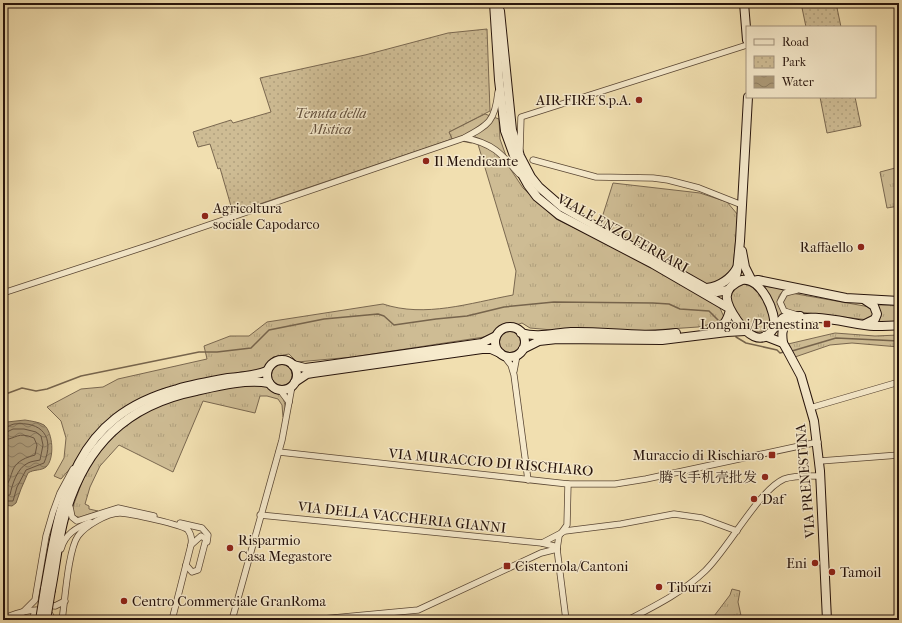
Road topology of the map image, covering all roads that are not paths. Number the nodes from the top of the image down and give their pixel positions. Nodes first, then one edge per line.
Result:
1 (494, 3) edge
2 (499, 3) edge
3 (744, 3) edge
4 (746, 28) edge
5 (746, 45) edge
6 (499, 80) junction
7 (748, 98) edge
8 (464, 138) junction
9 (520, 156) junction
10 (533, 160) dead end
11 (524, 179) junction
12 (742, 205) junction
13 (740, 240) junction
14 (738, 265) junction
15 (752, 281) junction
16 (734, 283) junction
17 (707, 288) junction
18 (802, 289) junction
19 (728, 290) junction
20 (3, 293) edge
21 (865, 300) junction
22 (899, 301) edge
23 (729, 308) junction
24 (802, 316) junction
25 (862, 325) junction
26 (899, 325) edge
27 (774, 328) junction
28 (745, 332) junction
29 (521, 333) junction
30 (496, 336) junction
31 (764, 336) junction
32 (787, 349) junction
33 (520, 352) junction
34 (502, 354) junction
35 (294, 365) junction
36 (266, 371) junction
37 (514, 375) junction
38 (899, 382) edge
39 (269, 383) junction
40 (294, 384) junction
41 (280, 390) junction
42 (289, 402) junction
43 (810, 408) junction
44 (818, 442) junction
45 (87, 449) junction
46 (279, 452) junction
47 (899, 455) edge
48 (820, 462) junction
49 (821, 476) junction
50 (528, 480) junction
51 (568, 484) junction
52 (73, 493) junction
53 (119, 513) junction
54 (260, 515) junction
55 (565, 531) junction
56 (737, 531) junction
57 (207, 542) junction
58 (542, 543) junction
59 (191, 546) junction
60 (558, 550) junction
61 (543, 552) junction
62 (186, 565) junction
63 (49, 588) junction
64 (36, 597) junction
65 (65, 601) junction
66 (40, 611) junction
67 (23, 612) junction
68 (50, 618) edge
69 (3, 619) edge
70 (31, 620) edge
71 (40, 620) edge
72 (58, 620) edge
73 (62, 620) edge
74 (172, 620) edge
75 (232, 620) edge
76 (312, 620) edge
77 (566, 620) edge
78 (628, 620) edge
79 (826, 620) edge

1 - 6 main road, VIALE ENZO FERRARI
2 - 9 main road, VIALE ENZO FERRARI
3 - 4 main road
5 - 9 street
6 - 8 street
6 - 11 main road, VIALE ENZO FERRARI
7 - 12 main road
8 - 11 street
8 - 20 street
9 - 17 main road, VIALE ENZO FERRARI
10 - 12 street
11 - 23 main road, VIALE ENZO FERRARI
12 - 13 main road
13 - 14 main road
13 - 15 main road
14 - 16 main road
14 - 17 main road
15 - 16 main road
15 - 18 main road
15 - 27 main road
16 - 19 main road
17 - 19 main road, VIALE ENZO FERRARI
18 - 21 main road
18 - 24 street
19 - 23 main road
21 - 22 main road
21 - 25 main road
23 - 28 main road
23 - 29 main road
24 - 25 main road
24 - 27 main road
24 - 32 main road
25 - 26 main road
27 - 31 main road
28 - 31 main road
28 - 33 main road
29 - 30 main road
29 - 33 main road
30 - 34 main road
30 - 35 main road
31 - 32 main road
32 - 43 main road, VIA PRENESTINA
33 - 34 main road
33 - 37 street
34 - 37 street
34 - 40 main road
35 - 36 main road
35 - 40 main road
36 - 39 main road
36 - 45 main road
37 - 50 street
38 - 43 street
39 - 41 main road
39 - 52 main road
40 - 41 main road
40 - 42 street
41 - 42 street
42 - 46 street
43 - 44 main road, VIA PRENESTINA
44 - 48 main road, VIA PRENESTINA
44 - 51 street, VIA MURACCIO DI RISCHIARO
45 - 63 main road
45 - 64 street
46 - 50 street, VIA MURACCIO DI RISCHIARO
46 - 54 street
47 - 48 street
48 - 49 main road, VIA PRENESTINA
49 - 56 street
49 - 79 main road, VIA PRENESTINA
50 - 51 street, VIA MURACCIO DI RISCHIARO
51 - 55 street
52 - 57 street
52 - 63 main road
53 - 59 street
53 - 63 street
53 - 65 street
54 - 58 street, VIA DELLA VACCHERIA GIANNI
54 - 75 street
55 - 56 street
55 - 58 street
55 - 60 street
56 - 78 street
57 - 59 street
57 - 62 street
58 - 60 street, VIA DELLA VACCHERIA GIANNI
58 - 61 street
59 - 62 street
60 - 61 street
60 - 77 street
61 - 76 street
62 - 74 street
63 - 68 main road, bridge
63 - 71 main road, bridge
64 - 65 street
64 - 67 street
65 - 73 street
66 - 67 street
66 - 68 street
66 - 70 street
67 - 69 street
67 - 70 street
68 - 72 street

